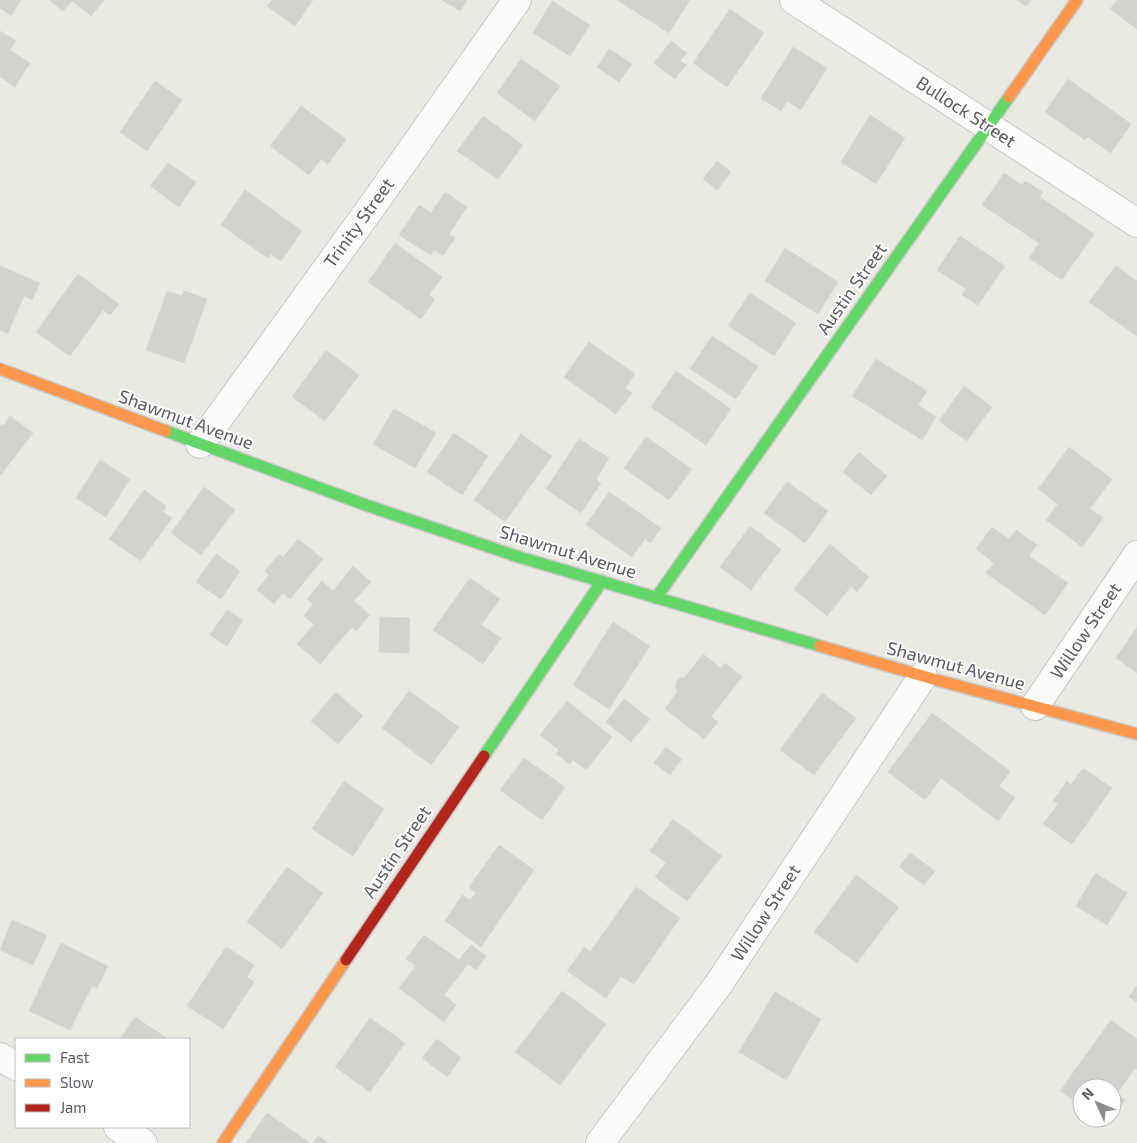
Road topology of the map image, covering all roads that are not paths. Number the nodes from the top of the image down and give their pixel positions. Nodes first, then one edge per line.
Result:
1 (517, 0) edge
2 (794, 0) edge
3 (1077, 0) edge
4 (988, 126) junction
5 (1137, 223) edge
6 (0, 369) edge
7 (200, 444) junction
8 (1137, 555) edge
9 (602, 581) junction
10 (656, 598) junction
11 (922, 676) junction
12 (1035, 706) junction
13 (1137, 734) edge
14 (0, 1057) edge
15 (15, 1065) edge
16 (120, 1128) edge
17 (143, 1143) edge
18 (223, 1143) edge
19 (600, 1143) edge

1 - 7 street, Trinity Street
2 - 4 street, Bullock Street
3 - 4 street, Austin Street
4 - 5 street, Bullock Street
4 - 10 street, Austin Street
6 - 7 street, Shawmut Avenue
7 - 9 street, Shawmut Avenue
8 - 12 street, Willow Street
9 - 10 street, Shawmut Avenue
9 - 18 street, Austin Street
10 - 11 street, Shawmut Avenue
11 - 12 street, Shawmut Avenue
11 - 19 street, Willow Street
12 - 13 street, Shawmut Avenue
14 - 15 street
16 - 17 street

